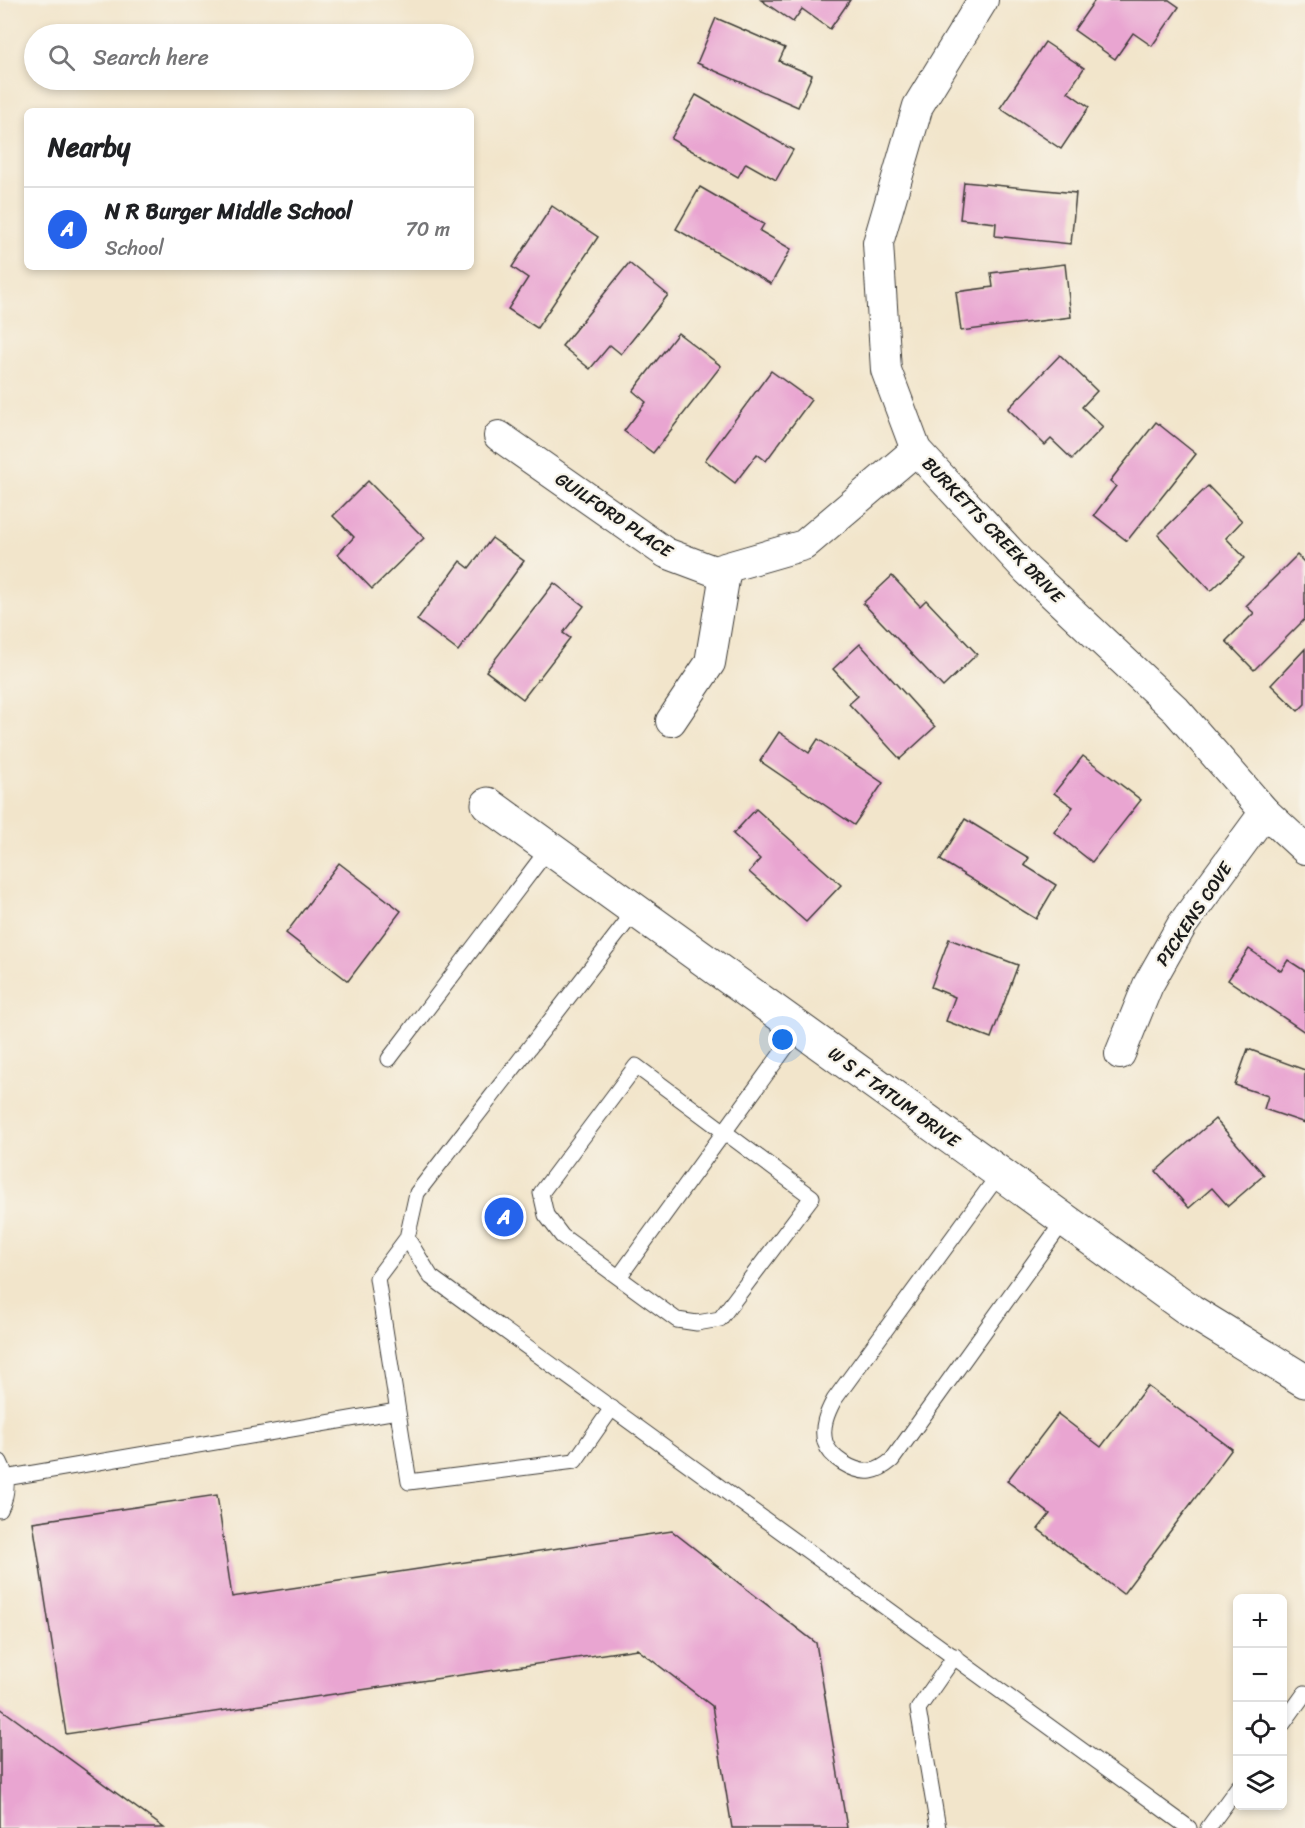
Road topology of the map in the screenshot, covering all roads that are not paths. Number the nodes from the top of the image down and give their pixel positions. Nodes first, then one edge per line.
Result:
1 (983, 0) edge
2 (499, 436) dead end
3 (916, 450) junction
4 (726, 568) junction
5 (671, 721) dead end
6 (488, 804) dead end
7 (1265, 812) junction
8 (549, 848) junction
9 (1305, 849) edge
10 (635, 911) junction
11 (799, 1029) junction
12 (1120, 1054) dead end
13 (389, 1059) dead end
14 (724, 1132) junction
15 (1000, 1173) junction
16 (1065, 1219) junction
17 (406, 1238) junction
18 (618, 1277) junction
19 (1305, 1381) edge
20 (612, 1408) junction
21 (397, 1411) junction
22 (0, 1462) edge
23 (5, 1478) junction
24 (0, 1510) edge
25 (955, 1656) junction
26 (1305, 1693) edge
27 (1287, 1718) edge
28 (1233, 1794) edge
29 (938, 1828) edge
30 (1189, 1828) edge
31 (1208, 1828) edge

1 - 3 street, BURKETTS CREEK DRIVE
2 - 4 street, GUILFORD PLACE
3 - 4 street, GUILFORD PLACE
3 - 7 street, BURKETTS CREEK DRIVE
4 - 5 street
6 - 8 street, W S F TATUM DRIVE
7 - 9 street, BURKETTS CREEK DRIVE
7 - 12 street, PICKENS COVE
8 - 10 street, W S F TATUM DRIVE
8 - 13 lane
10 - 11 street, W S F TATUM DRIVE
10 - 17 lane
11 - 14 lane
11 - 15 street, W S F TATUM DRIVE
14 - 18 lane
14 - 18 lane
14 - 18 lane
15 - 16 street, W S F TATUM DRIVE
15 - 16 lane
16 - 19 street, W S F TATUM DRIVE
17 - 20 lane
17 - 21 lane
20 - 21 lane
20 - 25 lane
21 - 23 lane
22 - 23 lane
23 - 24 lane
25 - 29 lane
25 - 30 lane
26 - 27 lane
28 - 31 lane

